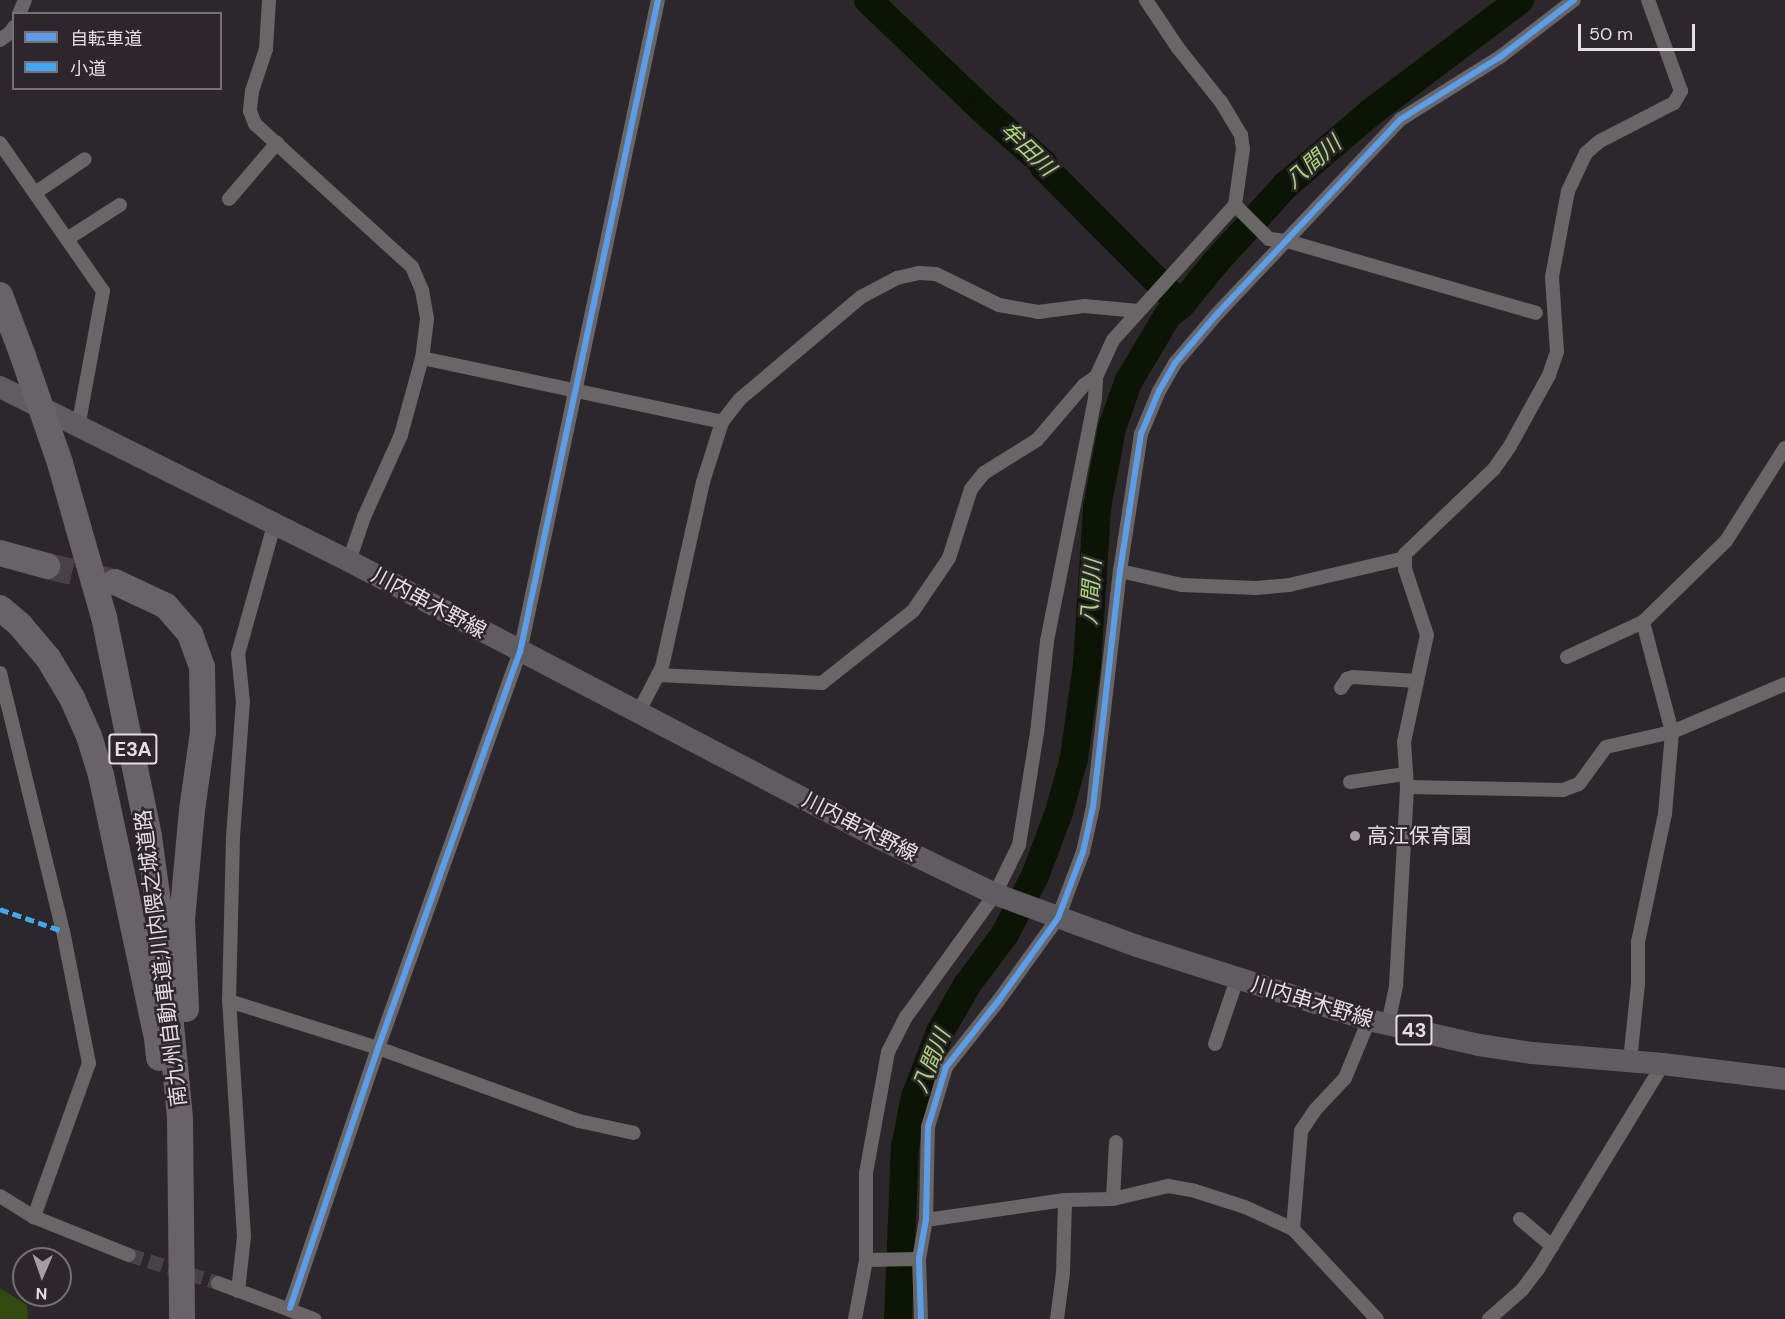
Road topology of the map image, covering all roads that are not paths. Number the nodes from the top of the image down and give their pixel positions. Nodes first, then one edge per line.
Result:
1 (269, 0) edge
2 (658, 0) edge
3 (1146, 0) edge
4 (1574, 0) edge
5 (1648, 0) edge
6 (12, 30) edge
7 (0, 40) edge
8 (0, 142) edge
9 (277, 143) junction
10 (86, 159) dead end
11 (35, 193) junction
12 (230, 199) dead end
13 (120, 205) dead end
14 (1238, 208) junction
15 (67, 239) junction
16 (1287, 241) junction
17 (0, 294) edge
18 (1139, 311) junction
19 (1536, 313) dead end
20 (422, 358) junction
21 (1096, 377) junction
22 (0, 387) edge
23 (576, 391) junction
24 (722, 422) junction
25 (78, 427) junction
26 (1785, 448) edge
27 (274, 525) junction
28 (0, 553) edge
29 (1405, 558) junction
30 (349, 561) junction
31 (47, 567) tunnel mouth
32 (1120, 571) junction
33 (115, 582) tunnel mouth
34 (0, 608) edge
35 (1642, 622) junction
36 (520, 652) junction
37 (1567, 657) dead end
38 (0, 673) edge
39 (658, 675) junction
40 (1417, 681) junction
41 (1785, 684) edge
42 (1341, 687) dead end
43 (638, 713) junction
44 (1672, 732) junction
45 (1406, 781) junction
46 (1350, 782) dead end
47 (995, 894) junction
48 (1058, 918) junction
49 (1237, 979) junction
50 (229, 1001) junction
51 (1379, 1022) junction
52 (1215, 1044) dead end
53 (378, 1048) junction
54 (1630, 1061) junction
55 (1663, 1064) junction
56 (1785, 1079) edge
57 (634, 1133) dead end
58 (1116, 1142) dead end
59 (0, 1196) edge
60 (1113, 1199) junction
61 (1065, 1200) junction
62 (34, 1217) junction
63 (1520, 1219) dead end
64 (926, 1220) junction
65 (1293, 1229) junction
66 (1552, 1246) junction
67 (129, 1255) tunnel mouth
68 (920, 1258) junction
69 (866, 1260) junction
70 (218, 1283) tunnel mouth
71 (238, 1291) junction
72 (182, 1308) edge
73 (290, 1308) junction
74 (315, 1319) edge
75 (855, 1319) edge
76 (921, 1319) edge
77 (1057, 1319) edge
78 (1377, 1319) edge
79 (1489, 1319) edge

1 - 9 street
2 - 23 street
3 - 14 street
4 - 16 street
5 - 29 street
6 - 7 street
8 - 11 street
9 - 12 street
9 - 20 street
10 - 11 street
11 - 15 street
13 - 15 street
14 - 16 street
14 - 18 street
15 - 25 street
16 - 19 street
16 - 32 street
17 - 72 highway, 南九州自動車道;川内隈之城道路 / E3A, bridge
18 - 21 street
18 - 24 street
20 - 23 street
20 - 30 street
21 - 39 street
21 - 47 street
22 - 25 main road, 川内串木野線 / 43
23 - 24 street
23 - 36 street
24 - 39 street
25 - 27 main road, 川内串木野線 / 43
26 - 35 street
27 - 30 main road, 川内串木野線 / 43
27 - 50 street
28 - 31 highway
29 - 32 street
29 - 40 street
30 - 36 main road, 川内串木野線 / 43
32 - 48 street
33 - 72 highway
34 - 72 highway
35 - 37 street
35 - 44 street
36 - 43 main road, 川内串木野線 / 43
36 - 53 street
38 - 62 street
39 - 43 street
40 - 42 street
40 - 45 street
41 - 44 street
43 - 47 main road, 川内串木野線 / 43
44 - 45 street
44 - 54 street
45 - 46 street
45 - 51 street
47 - 48 main road, 川内串木野線 / 43
47 - 69 street
48 - 49 main road, 川内串木野線 / 43
48 - 64 street
49 - 51 main road, 川内串木野線 / 43
49 - 52 street
50 - 53 street
50 - 71 street
51 - 54 main road, 川内串木野線 / 43
51 - 65 street
53 - 57 street
53 - 73 street
54 - 55 main road, 川内串木野線 / 43
55 - 56 main road, 川内串木野線 / 43
55 - 66 street
58 - 60 street
59 - 62 street
60 - 61 street
60 - 65 street
61 - 64 street
61 - 77 street
62 - 67 street
63 - 66 street
64 - 68 street
65 - 78 street
66 - 79 street
68 - 69 street
68 - 76 street
69 - 75 street
70 - 71 street
71 - 73 street
73 - 74 street

